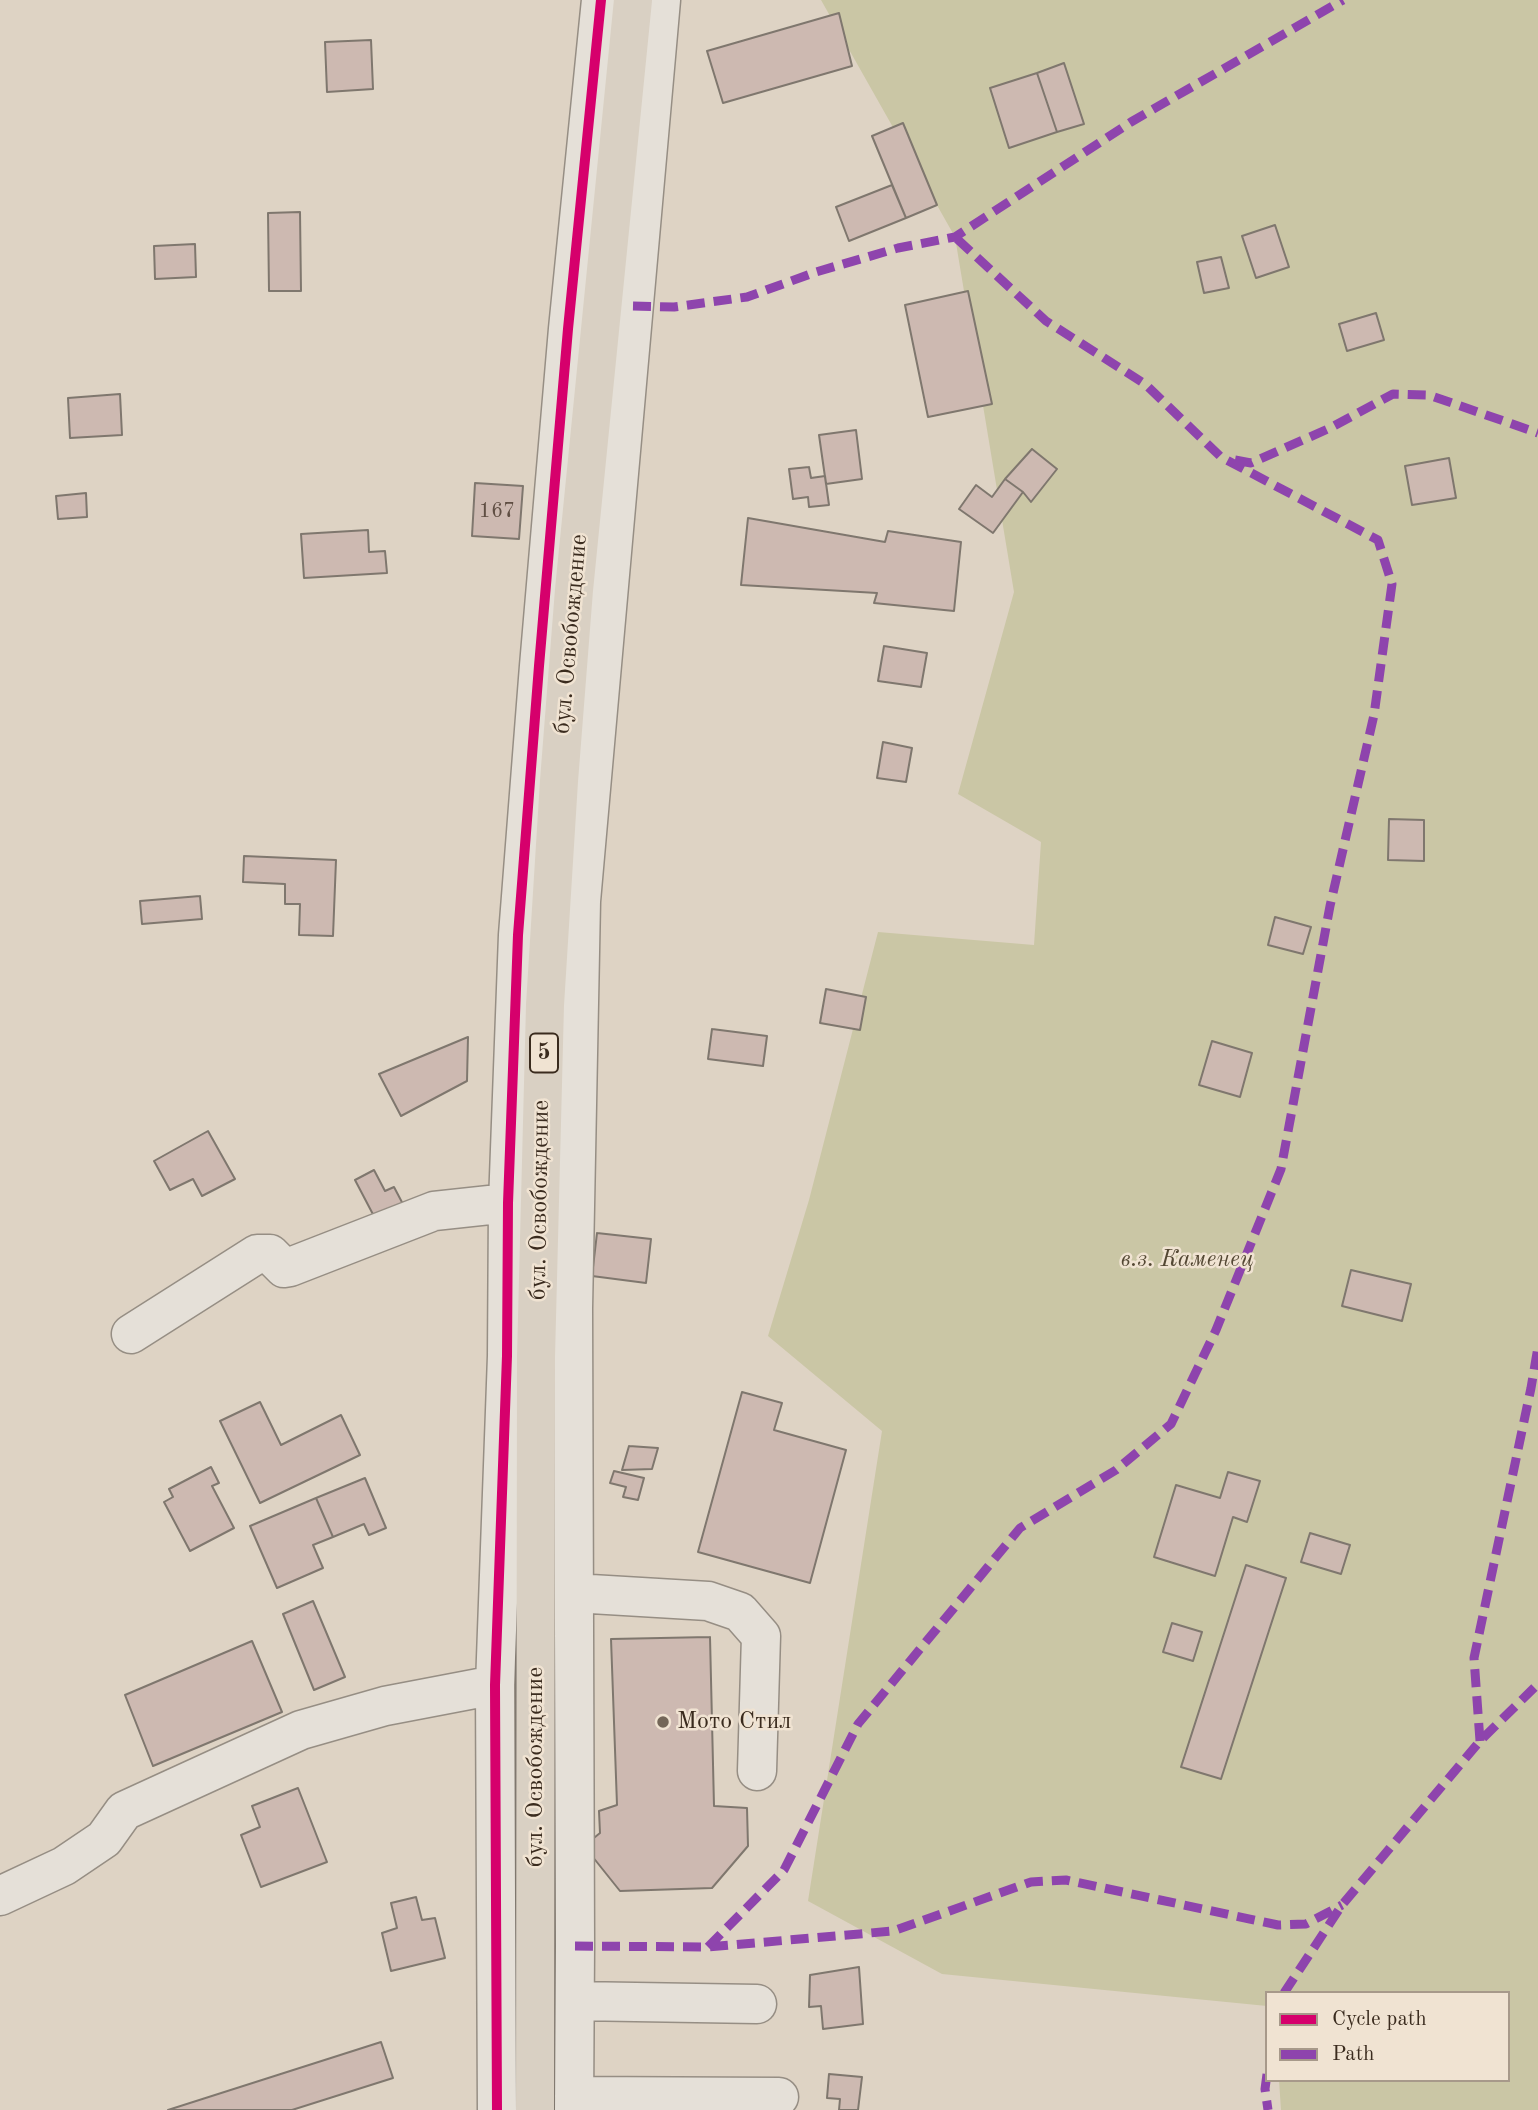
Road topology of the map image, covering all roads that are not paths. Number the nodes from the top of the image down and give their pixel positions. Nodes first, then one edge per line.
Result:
1 (601, 0) edge
2 (633, 0) edge
3 (662, 0) edge
4 (508, 1203) junction
5 (131, 1334) dead end
6 (574, 1593) junction
7 (495, 1685) junction
8 (757, 1771) dead end
9 (0, 1896) edge
10 (575, 2001) junction
11 (757, 2004) dead end
12 (779, 2097) dead end
13 (574, 2103) edge
14 (496, 2110) edge
15 (535, 2110) edge

1 - 4 street
2 - 15 main road, бул. Освобождение / 5
3 - 6 street
4 - 5 street
4 - 7 street
6 - 8 street
6 - 10 street
7 - 9 street
7 - 14 street
10 - 11 street
10 - 13 street
12 - 13 street

